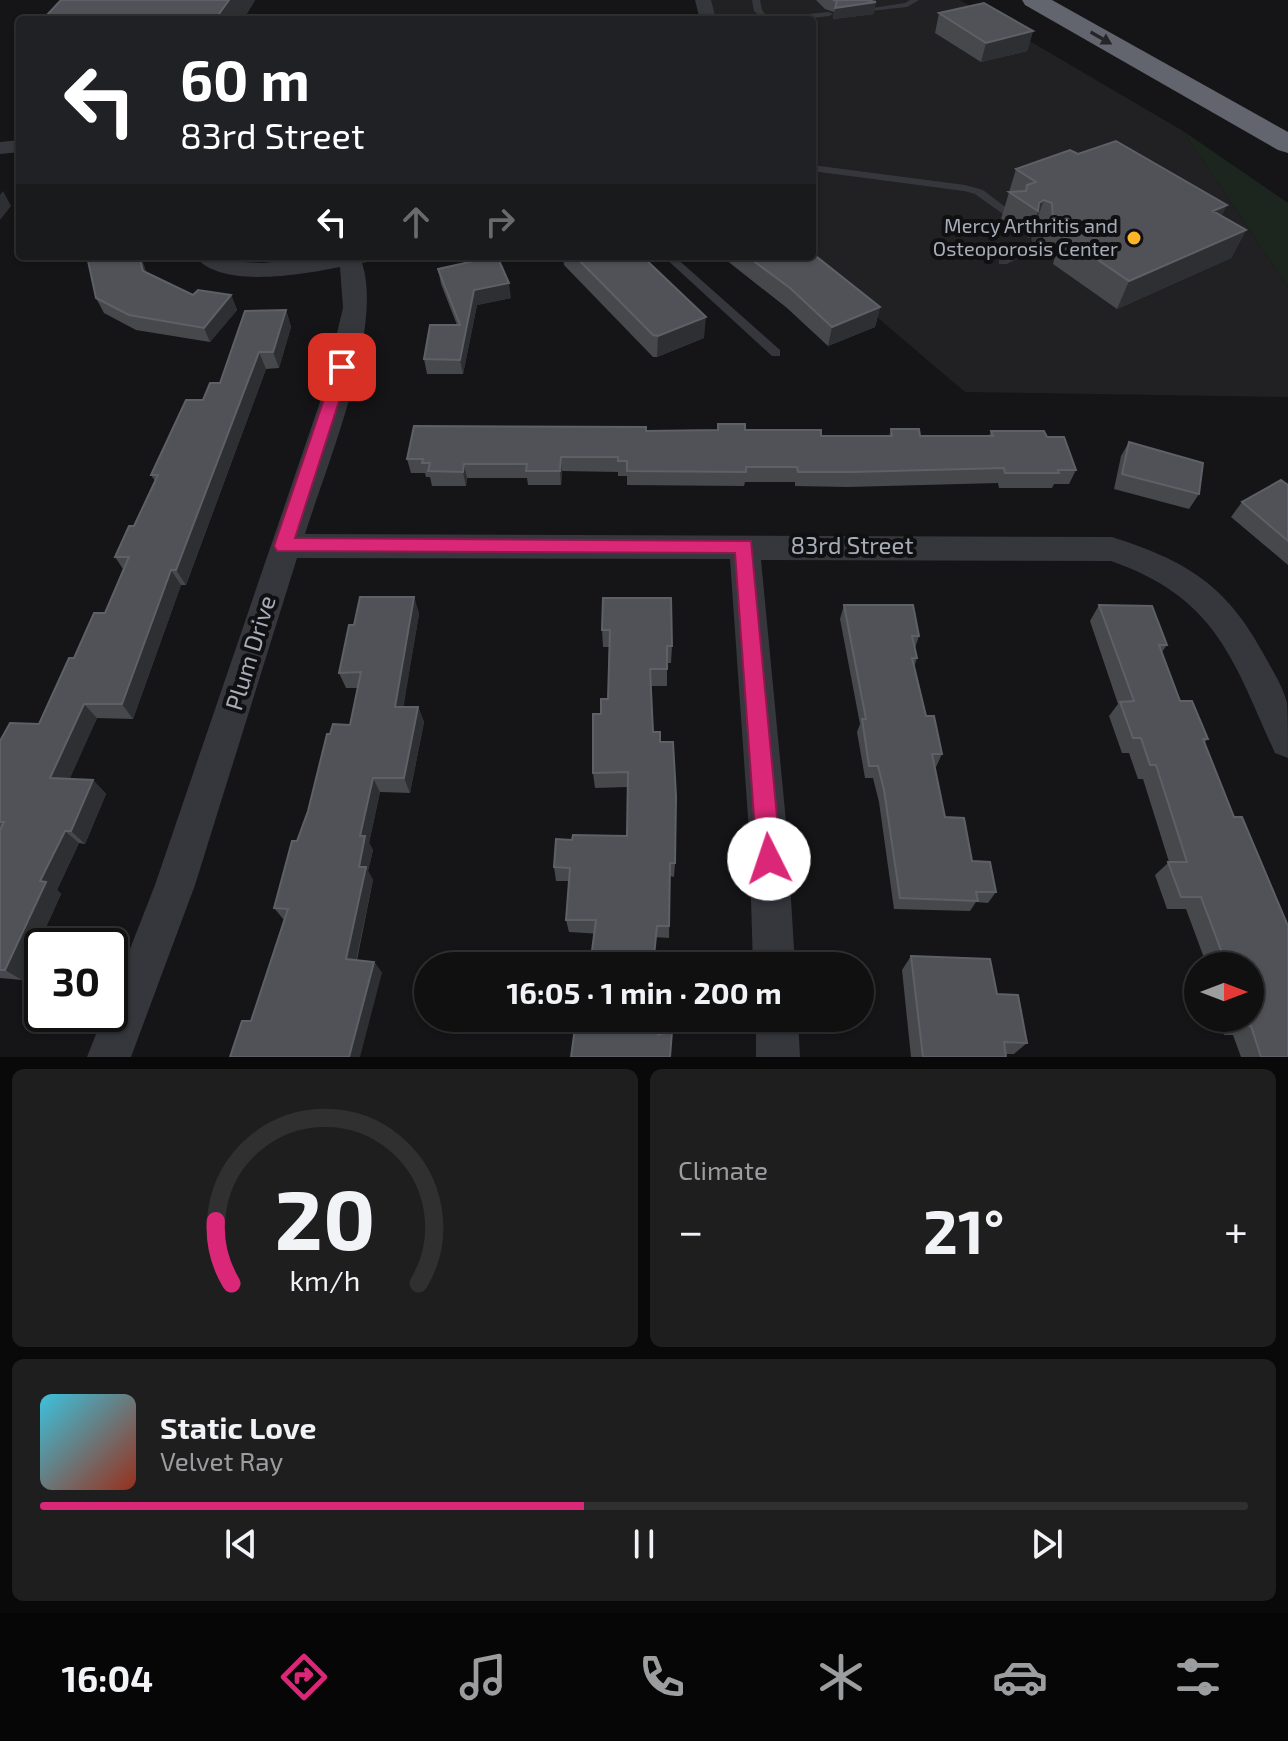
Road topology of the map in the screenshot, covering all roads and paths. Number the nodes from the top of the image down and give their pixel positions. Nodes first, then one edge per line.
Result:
1 (915, 0) edge
2 (1034, 0) edge
3 (870, 9) edge
4 (829, 14) dead end
5 (801, 16) edge
6 (1288, 144) edge
7 (816, 169) edge
8 (1011, 215) dead end
9 (1036, 233) edge
10 (213, 260) edge
11 (331, 260) edge
12 (354, 260) edge
13 (672, 260) edge
14 (1003, 262) dead end
15 (776, 353) dead end
16 (284, 546) junction
17 (744, 546) junction
18 (1288, 742) edge
19 (773, 952) edge
20 (777, 1032) edge
21 (109, 1057) edge
22 (778, 1057) edge

1 - 3 lane
2 -> 6 highway
4 - 5 lane
7 - 8 lane
9 - 14 lane
10 - 11 street
12 - 16 street, Plum Drive
13 - 15 lane
16 - 17 street, 83rd Street
16 - 21 street, Plum Drive
17 - 18 street, 83rd Street
17 - 19 street
20 - 22 street

